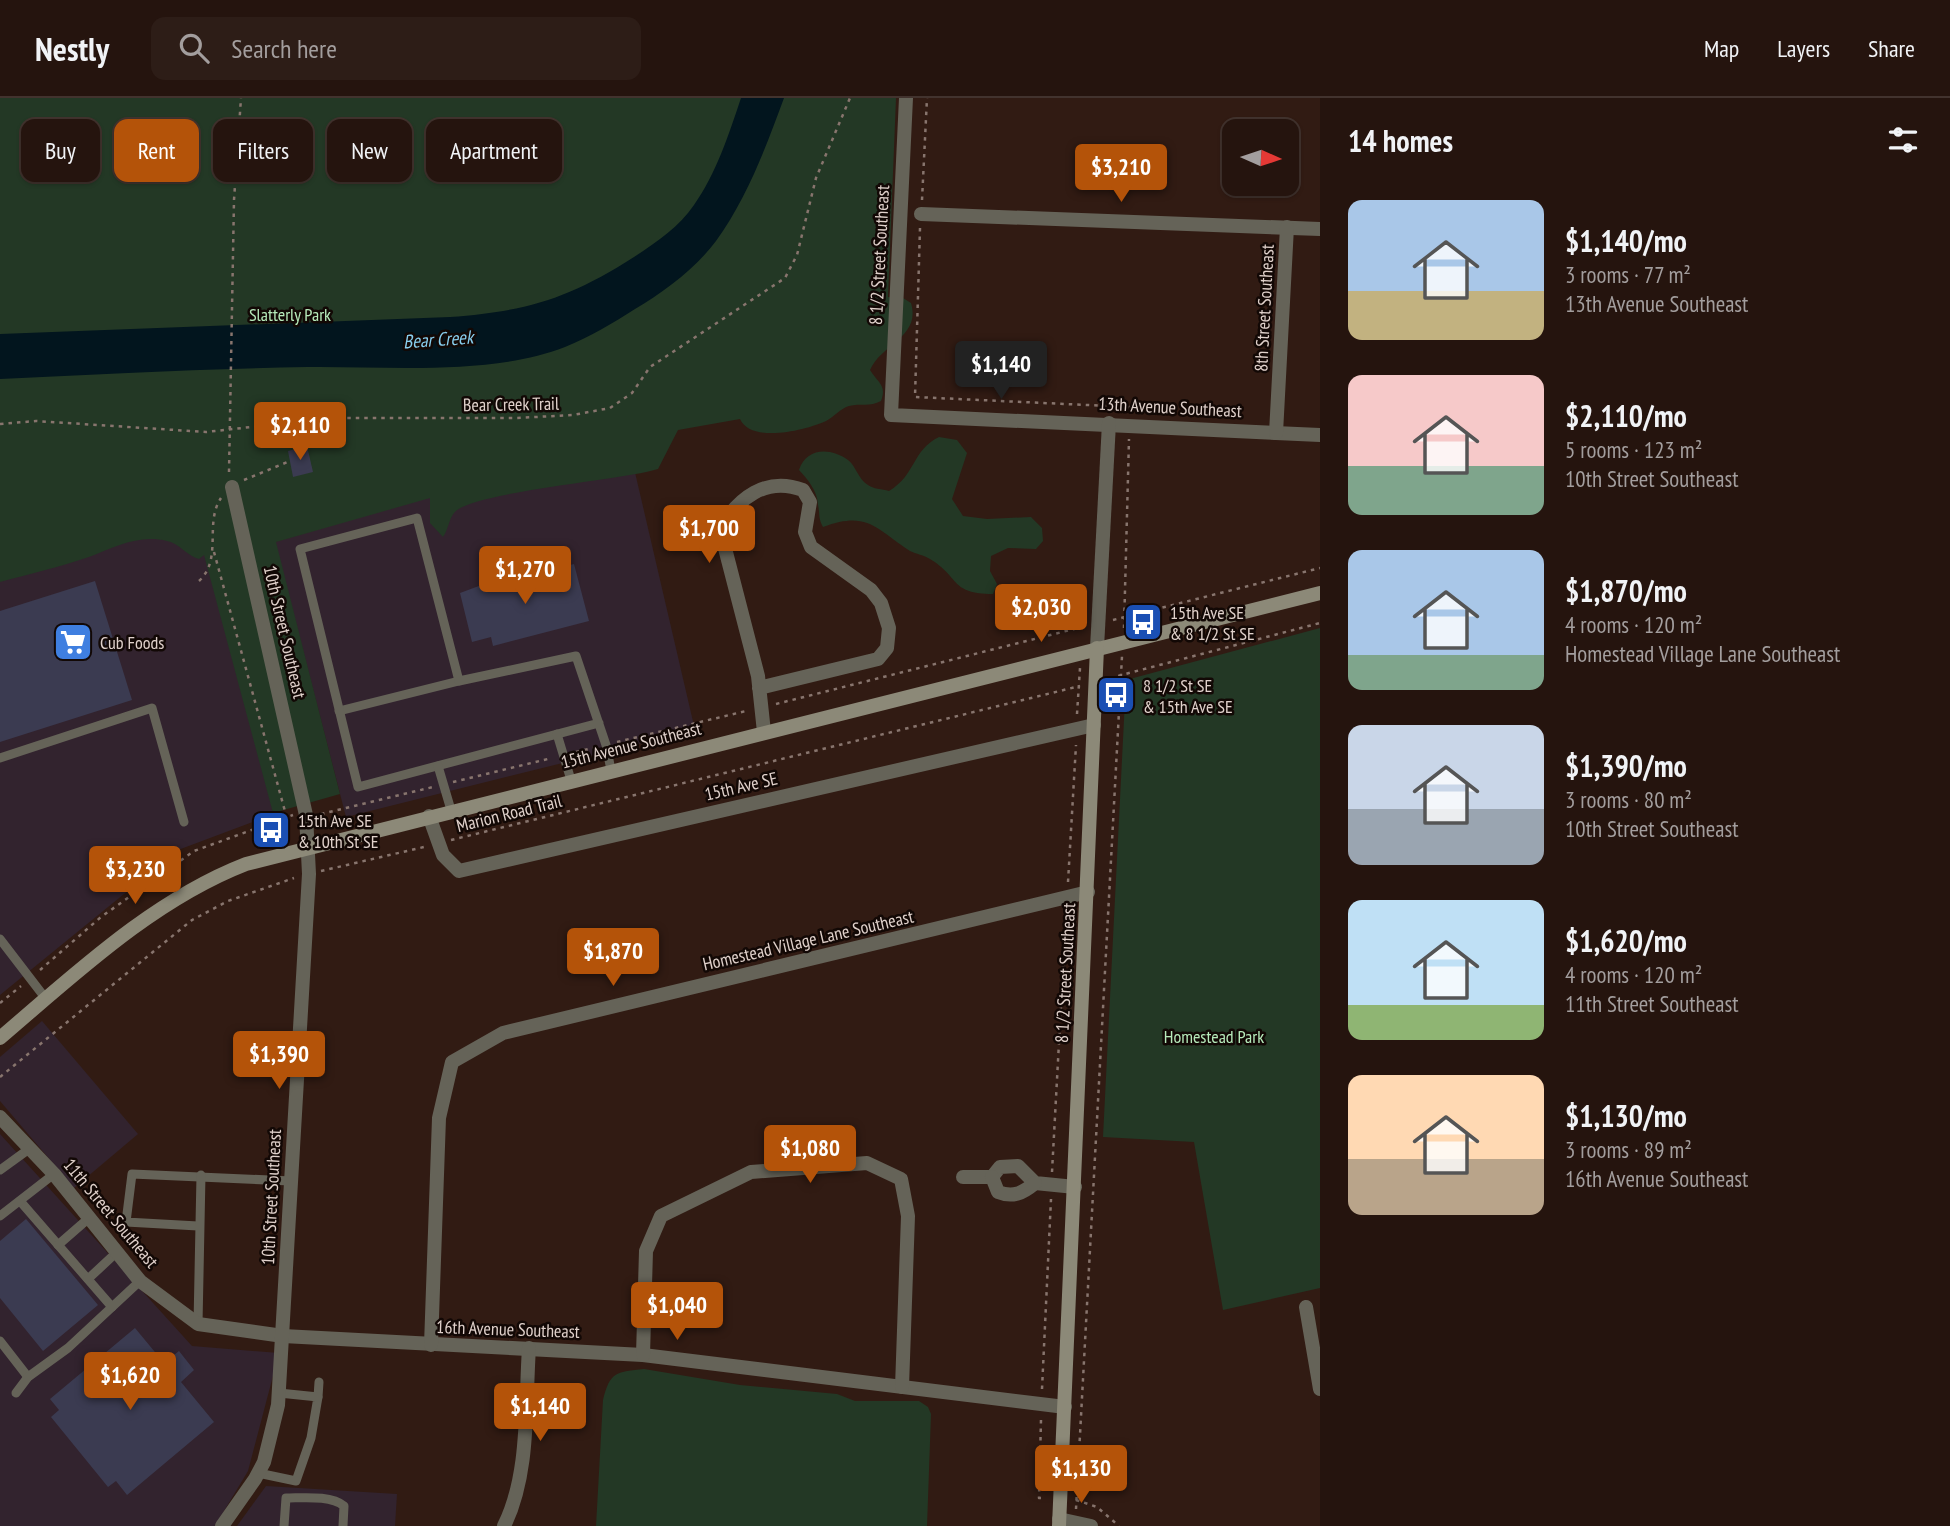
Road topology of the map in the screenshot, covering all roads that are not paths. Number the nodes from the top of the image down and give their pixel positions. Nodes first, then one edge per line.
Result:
1 (906, 98) edge
2 (921, 215) road end
3 (1287, 227) junction
4 (1320, 229) edge
5 (891, 415) joint
6 (1109, 422) junction
7 (1276, 433) junction
8 (1320, 435) edge
9 (232, 487) road end
10 (1320, 593) edge
11 (1097, 648) junction
12 (459, 681) junction
13 (760, 688) junction
14 (340, 711) junction
15 (599, 723) junction
16 (1094, 724) junction
17 (764, 732) junction
18 (557, 734) junction
19 (0, 758) edge
20 (438, 766) junction
21 (611, 770) junction
22 (570, 780) junction
23 (451, 810) junction
24 (429, 816) junction
25 (184, 822) dead end
26 (309, 846) junction
27 (1088, 891) junction
28 (0, 939) edge
29 (46, 999) junction
30 (0, 1038) edge
31 (0, 1117) edge
32 (29, 1149) junction
33 (0, 1170) edge
34 (54, 1174) junction
35 (201, 1175) junction
36 (964, 1177) dead end
37 (992, 1177) junction
38 (291, 1181) junction
39 (1035, 1182) junction
40 (1075, 1187) junction
41 (20, 1201) junction
42 (0, 1216) edge
43 (89, 1218) junction
44 (198, 1226) junction
45 (58, 1245) junction
46 (117, 1252) junction
47 (88, 1279) junction
48 (140, 1281) junction
49 (112, 1307) junction
50 (1306, 1307) dead end
51 (198, 1324) junction
52 (283, 1336) junction
53 (0, 1341) edge
54 (431, 1345) junction
55 (529, 1348) junction
56 (643, 1355) junction
57 (28, 1377) junction
58 (319, 1382) dead end
59 (902, 1387) junction
60 (1320, 1390) edge
61 (16, 1393) dead end
62 (279, 1393) junction
63 (318, 1397) junction
64 (1065, 1407) junction
65 (258, 1473) junction
66 (296, 1481) junction
67 (295, 1498) junction
68 (1059, 1523) edge
69 (222, 1526) edge
70 (284, 1526) edge
71 (343, 1526) edge
72 (504, 1526) edge
73 (1091, 1526) edge

1 - 5 street, 8 1/2 Street Southeast
2 - 3 street
3 - 4 street
3 - 7 street, 8th Street Southeast
5 - 6 street, 13th Avenue Southeast
6 - 7 street, 13th Avenue Southeast
6 - 11 street, 8 1/2 Street Southeast
7 - 8 street, 13th Avenue Southeast
9 - 26 street, 10th Street Southeast
10 - 11 main road, 15th Avenue Southeast
11 - 16 main road, 8 1/2 Street Southeast
11 - 17 main road, 15th Avenue Southeast
12 - 14 lane
12 - 14 lane
12 - 15 lane
13 - 13 street
13 - 17 street
14 - 20 lane
15 - 18 lane
15 - 21 lane
16 - 24 street, 15th Ave SE
16 - 27 main road, 8 1/2 Street Southeast
17 - 21 main road, 15th Avenue Southeast
18 - 20 lane
18 - 22 lane
19 - 25 lane
20 - 23 lane
21 - 22 main road, 15th Avenue Southeast
22 - 23 main road, 15th Avenue Southeast
23 - 24 main road, 15th Avenue Southeast
24 - 26 main road, 15th Avenue Southeast
26 - 29 main road, 15th Avenue Southeast
26 - 38 street, 10th Street Southeast
27 - 40 main road, 8 1/2 Street Southeast
27 - 54 street, Homestead Village Lane Southeast
28 - 29 lane
29 - 30 main road, 15th Avenue Southeast
31 - 32 street, 11th Street Southeast
32 - 33 lane
32 - 34 street, 11th Street Southeast
34 - 41 lane
34 - 43 street, 11th Street Southeast
35 - 38 lane
35 - 44 lane
35 - 44 lane
36 - 37 street
37 - 39 street
37 - 39 street
38 - 52 street, 10th Street Southeast
39 - 40 street
40 - 64 main road, 8 1/2 Street Southeast
41 - 42 lane
41 - 45 lane
43 - 45 lane
43 - 46 street, 11th Street Southeast
44 - 51 lane
45 - 47 lane
46 - 47 lane
46 - 48 street, 11th Street Southeast
47 - 49 lane
48 - 49 lane
48 - 51 street, 11th Street Southeast
49 - 57 lane
50 - 60 street
51 - 52 street, 11th Street Southeast
52 - 54 street, 16th Avenue Southeast
52 - 62 street, 10th Street Southeast
53 - 57 lane
54 - 55 street, 16th Avenue Southeast
55 - 56 street, 16th Avenue Southeast
55 - 72 street
56 - 59 street, 16th Avenue Southeast
56 - 59 street
57 - 61 lane
58 - 63 lane
59 - 64 street, 16th Avenue Southeast
62 - 63 lane
62 - 65 street, 10th Street Southeast
63 - 66 lane
64 - 68 main road, 8 1/2 Street Southeast
65 - 66 lane
65 - 69 street, 10th Street Southeast
66 - 67 lane
67 - 70 lane
67 - 71 lane
68 - 73 street

